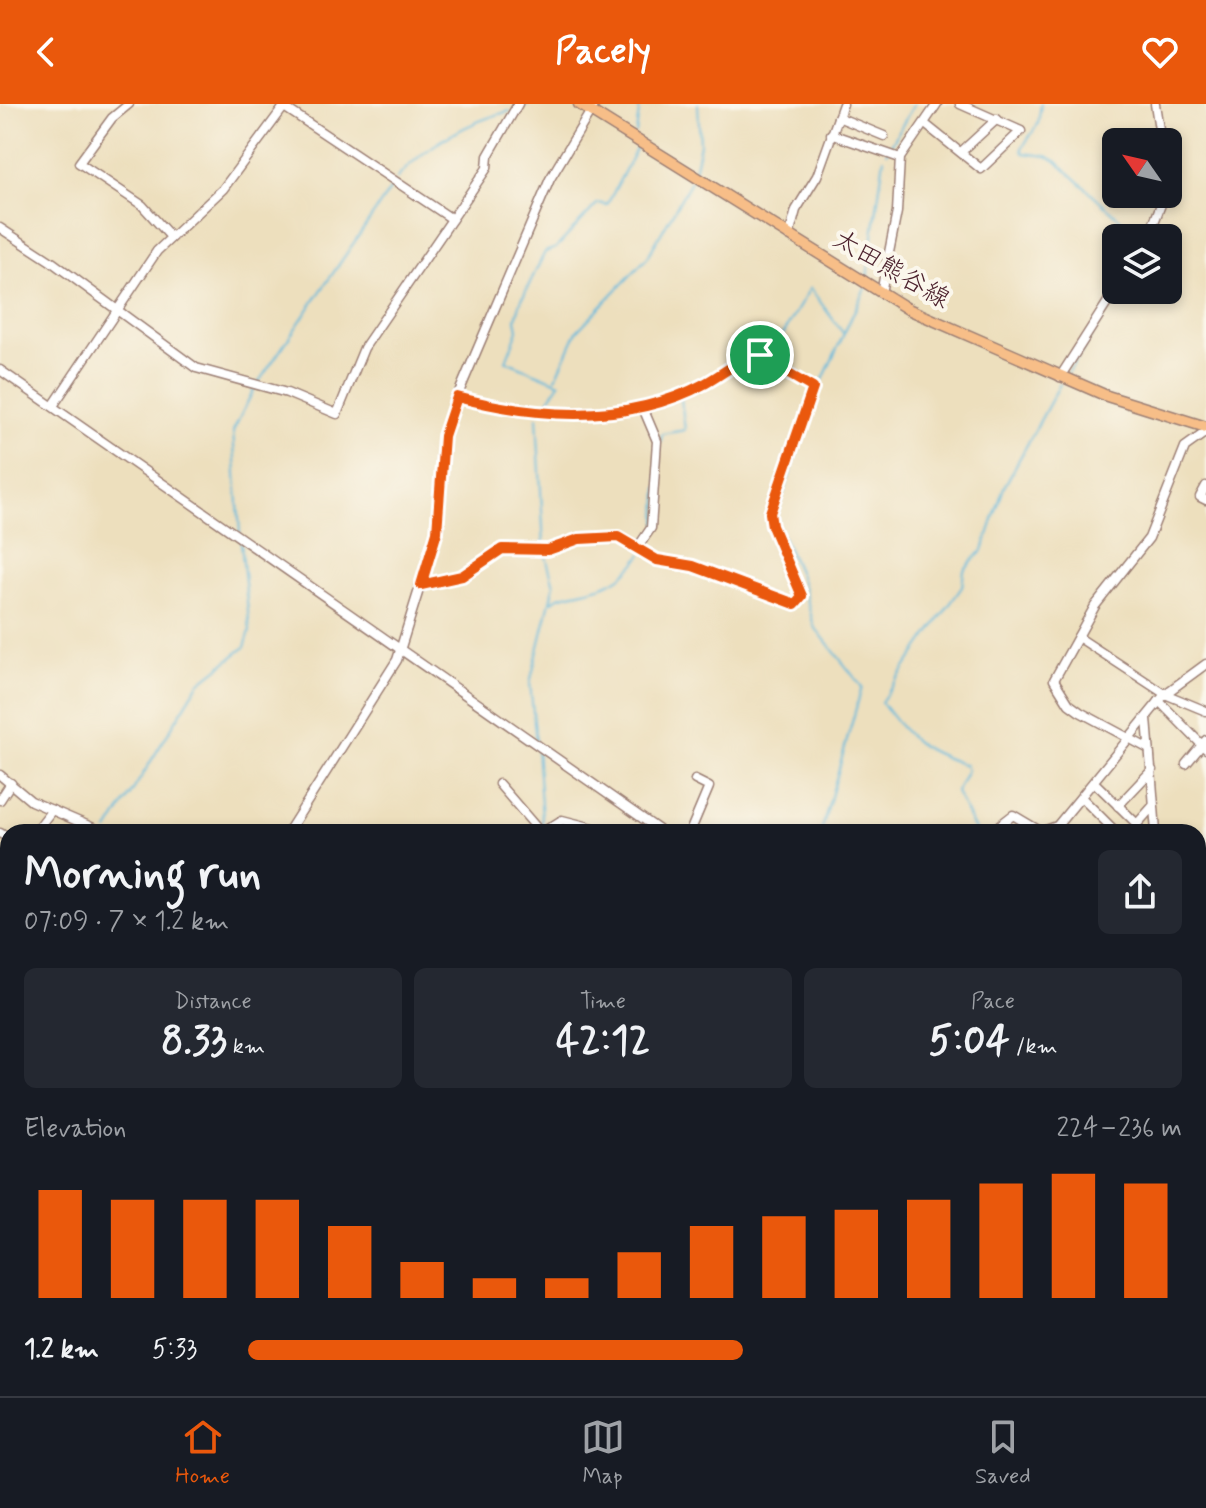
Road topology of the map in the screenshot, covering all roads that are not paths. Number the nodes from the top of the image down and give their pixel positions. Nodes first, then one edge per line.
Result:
1 (129, 104) edge
2 (518, 104) edge
3 (579, 104) edge
4 (843, 104) edge
5 (937, 104) edge
6 (960, 104) edge
7 (1155, 104) edge
8 (285, 105) edge
9 (593, 108) edge
10 (838, 117) junction
11 (997, 119) junction
12 (925, 124) junction
13 (1159, 128) edge
14 (831, 134) junction
15 (884, 136) dead end
16 (961, 152) junction
17 (891, 155) junction
18 (452, 219) junction
19 (0, 228) edge
20 (170, 236) junction
21 (789, 236) junction
22 (881, 293) junction
23 (1106, 304) edge
24 (116, 308) junction
25 (0, 370) edge
26 (1060, 377) junction
27 (457, 397) junction
28 (53, 406) junction
29 (643, 408) junction
30 (1206, 430) edge
31 (1206, 486) edge
32 (1206, 500) edge
33 (641, 549) junction
34 (421, 585) junction
35 (1078, 637) junction
36 (400, 648) junction
37 (1206, 664) edge
38 (1162, 698) junction
39 (1206, 711) edge
40 (1147, 717) junction
41 (1129, 740) junction
42 (1205, 745) edge
43 (1149, 749) junction
44 (1186, 764) dead end
45 (1152, 770) junction
46 (0, 775) edge
47 (695, 780) dead end
48 (1094, 782) junction
49 (11, 783) junction
50 (499, 784) dead end
51 (1081, 797) junction
52 (0, 800) edge
53 (1118, 806) junction
54 (1153, 806) junction
55 (52, 810) junction
56 (41, 824) edge
57 (84, 824) edge
58 (293, 824) edge
59 (533, 824) edge
60 (556, 824) edge
61 (578, 824) edge
62 (651, 824) edge
63 (693, 824) edge
64 (1001, 824) edge
65 (1027, 824) edge
66 (1059, 824) edge
67 (1106, 824) edge
68 (1155, 824) edge

1 - 20 street
2 - 18 street
3 - 9 main road, 太田熊谷線
4 - 10 street
5 - 12 street
6 - 11 street
7 - 13 street
8 - 18 street
8 - 20 street
9 - 21 main road, 太田熊谷線
9 - 27 street
10 - 14 street
10 - 15 street
11 - 16 street
11 - 16 street
12 - 16 street
12 - 17 street
14 - 17 street
14 - 21 street
17 - 22 street
18 - 24 street
19 - 24 street
20 - 24 street
21 - 22 main road, 太田熊谷線
22 - 26 main road, 太田熊谷線
23 - 26 street
24 - 28 street
25 - 28 street
26 - 30 main road, 太田熊谷線
27 - 29 street
27 - 34 street
28 - 36 street
29 - 33 street
29 - 33 street
30 - 35 street
31 - 32 street
33 - 34 street
34 - 36 street
35 - 38 street
35 - 41 street
36 - 58 street
36 - 62 street
37 - 38 street
38 - 39 street
38 - 40 street
38 - 42 street
40 - 41 street
40 - 43 street
41 - 43 street
41 - 48 street
42 - 44 street
43 - 45 street
45 - 53 street
45 - 54 street
46 - 49 street
47 - 63 street
48 - 51 street
48 - 53 street
49 - 52 street
49 - 55 street
50 - 59 street
51 - 66 street
51 - 67 street
53 - 54 street
54 - 68 street
55 - 56 street
55 - 57 street
60 - 61 street
64 - 65 street

